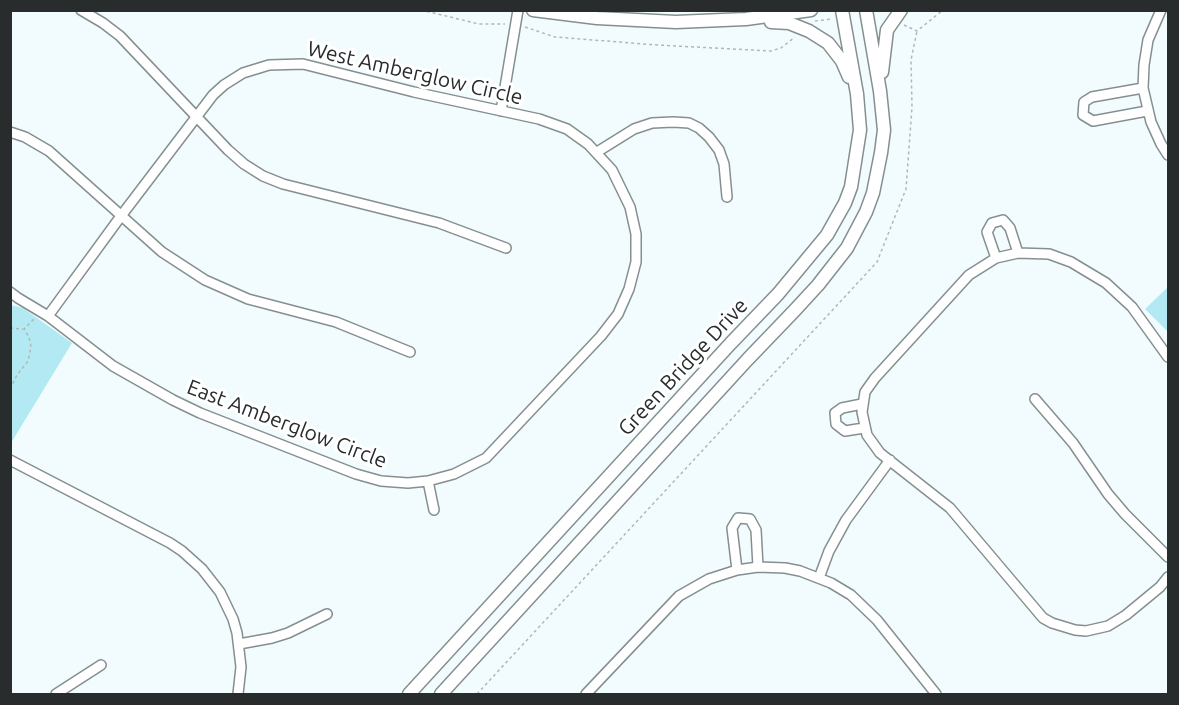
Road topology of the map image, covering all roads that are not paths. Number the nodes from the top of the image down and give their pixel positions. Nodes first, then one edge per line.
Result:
1 (81, 10) edge
2 (518, 10) edge
3 (532, 10) edge
4 (811, 10) edge
5 (842, 10) edge
6 (866, 10) edge
7 (901, 10) edge
8 (1161, 10) edge
9 (644, 16) edge
10 (746, 19) junction
11 (1143, 88) junction
12 (880, 91) junction
13 (857, 94) junction
14 (501, 111) junction
15 (1148, 111) junction
16 (196, 116) junction
17 (10, 132) edge
18 (597, 152) junction
19 (1168, 155) edge
20 (728, 197) dead end
21 (121, 216) junction
22 (506, 248) dead end
23 (1018, 253) junction
24 (996, 258) junction
25 (13, 296) edge
26 (44, 314) junction
27 (410, 352) dead end
28 (1168, 357) edge
29 (1035, 399) dead end
30 (862, 404) junction
31 (864, 428) junction
32 (10, 460) edge
33 (890, 460) junction
34 (428, 481) junction
35 (434, 510) dead end
36 (1168, 557) edge
37 (758, 567) junction
38 (737, 570) junction
39 (1168, 577) edge
40 (819, 578) junction
41 (327, 614) dead end
42 (239, 644) junction
43 (101, 665) dead end
44 (56, 694) edge
45 (238, 694) edge
46 (409, 694) edge
47 (441, 694) edge
48 (586, 694) edge
49 (936, 694) edge

1 - 16 street
2 - 14 street
3 - 9 main road
4 - 10 main road
5 - 13 main road, Green Bridge Drive
6 - 12 main road, Green Bridge Drive
7 - 12 main road
8 - 11 street
9 - 10 main road
10 - 13 main road
11 - 15 street
11 - 15 street
12 - 47 main road, Green Bridge Drive
13 - 46 main road, Green Bridge Drive
14 - 16 street, West Amberglow Circle
14 - 18 street, West Amberglow Circle
15 - 19 street
16 - 21 street, West Amberglow Circle
16 - 22 street
17 - 21 street
18 - 20 street
18 - 34 street, East Amberglow Circle
21 - 26 street, West Amberglow Circle
21 - 27 street
23 - 24 street
23 - 24 street
23 - 28 street
24 - 30 street
25 - 26 street, East Amberglow Circle
26 - 34 street, East Amberglow Circle
29 - 36 street
30 - 31 street
30 - 31 street
31 - 33 street
32 - 42 street
33 - 39 street
33 - 40 street
34 - 35 street
37 - 38 street
37 - 38 street
37 - 40 street
38 - 48 street
40 - 49 street
41 - 42 street
42 - 45 street
43 - 44 street

